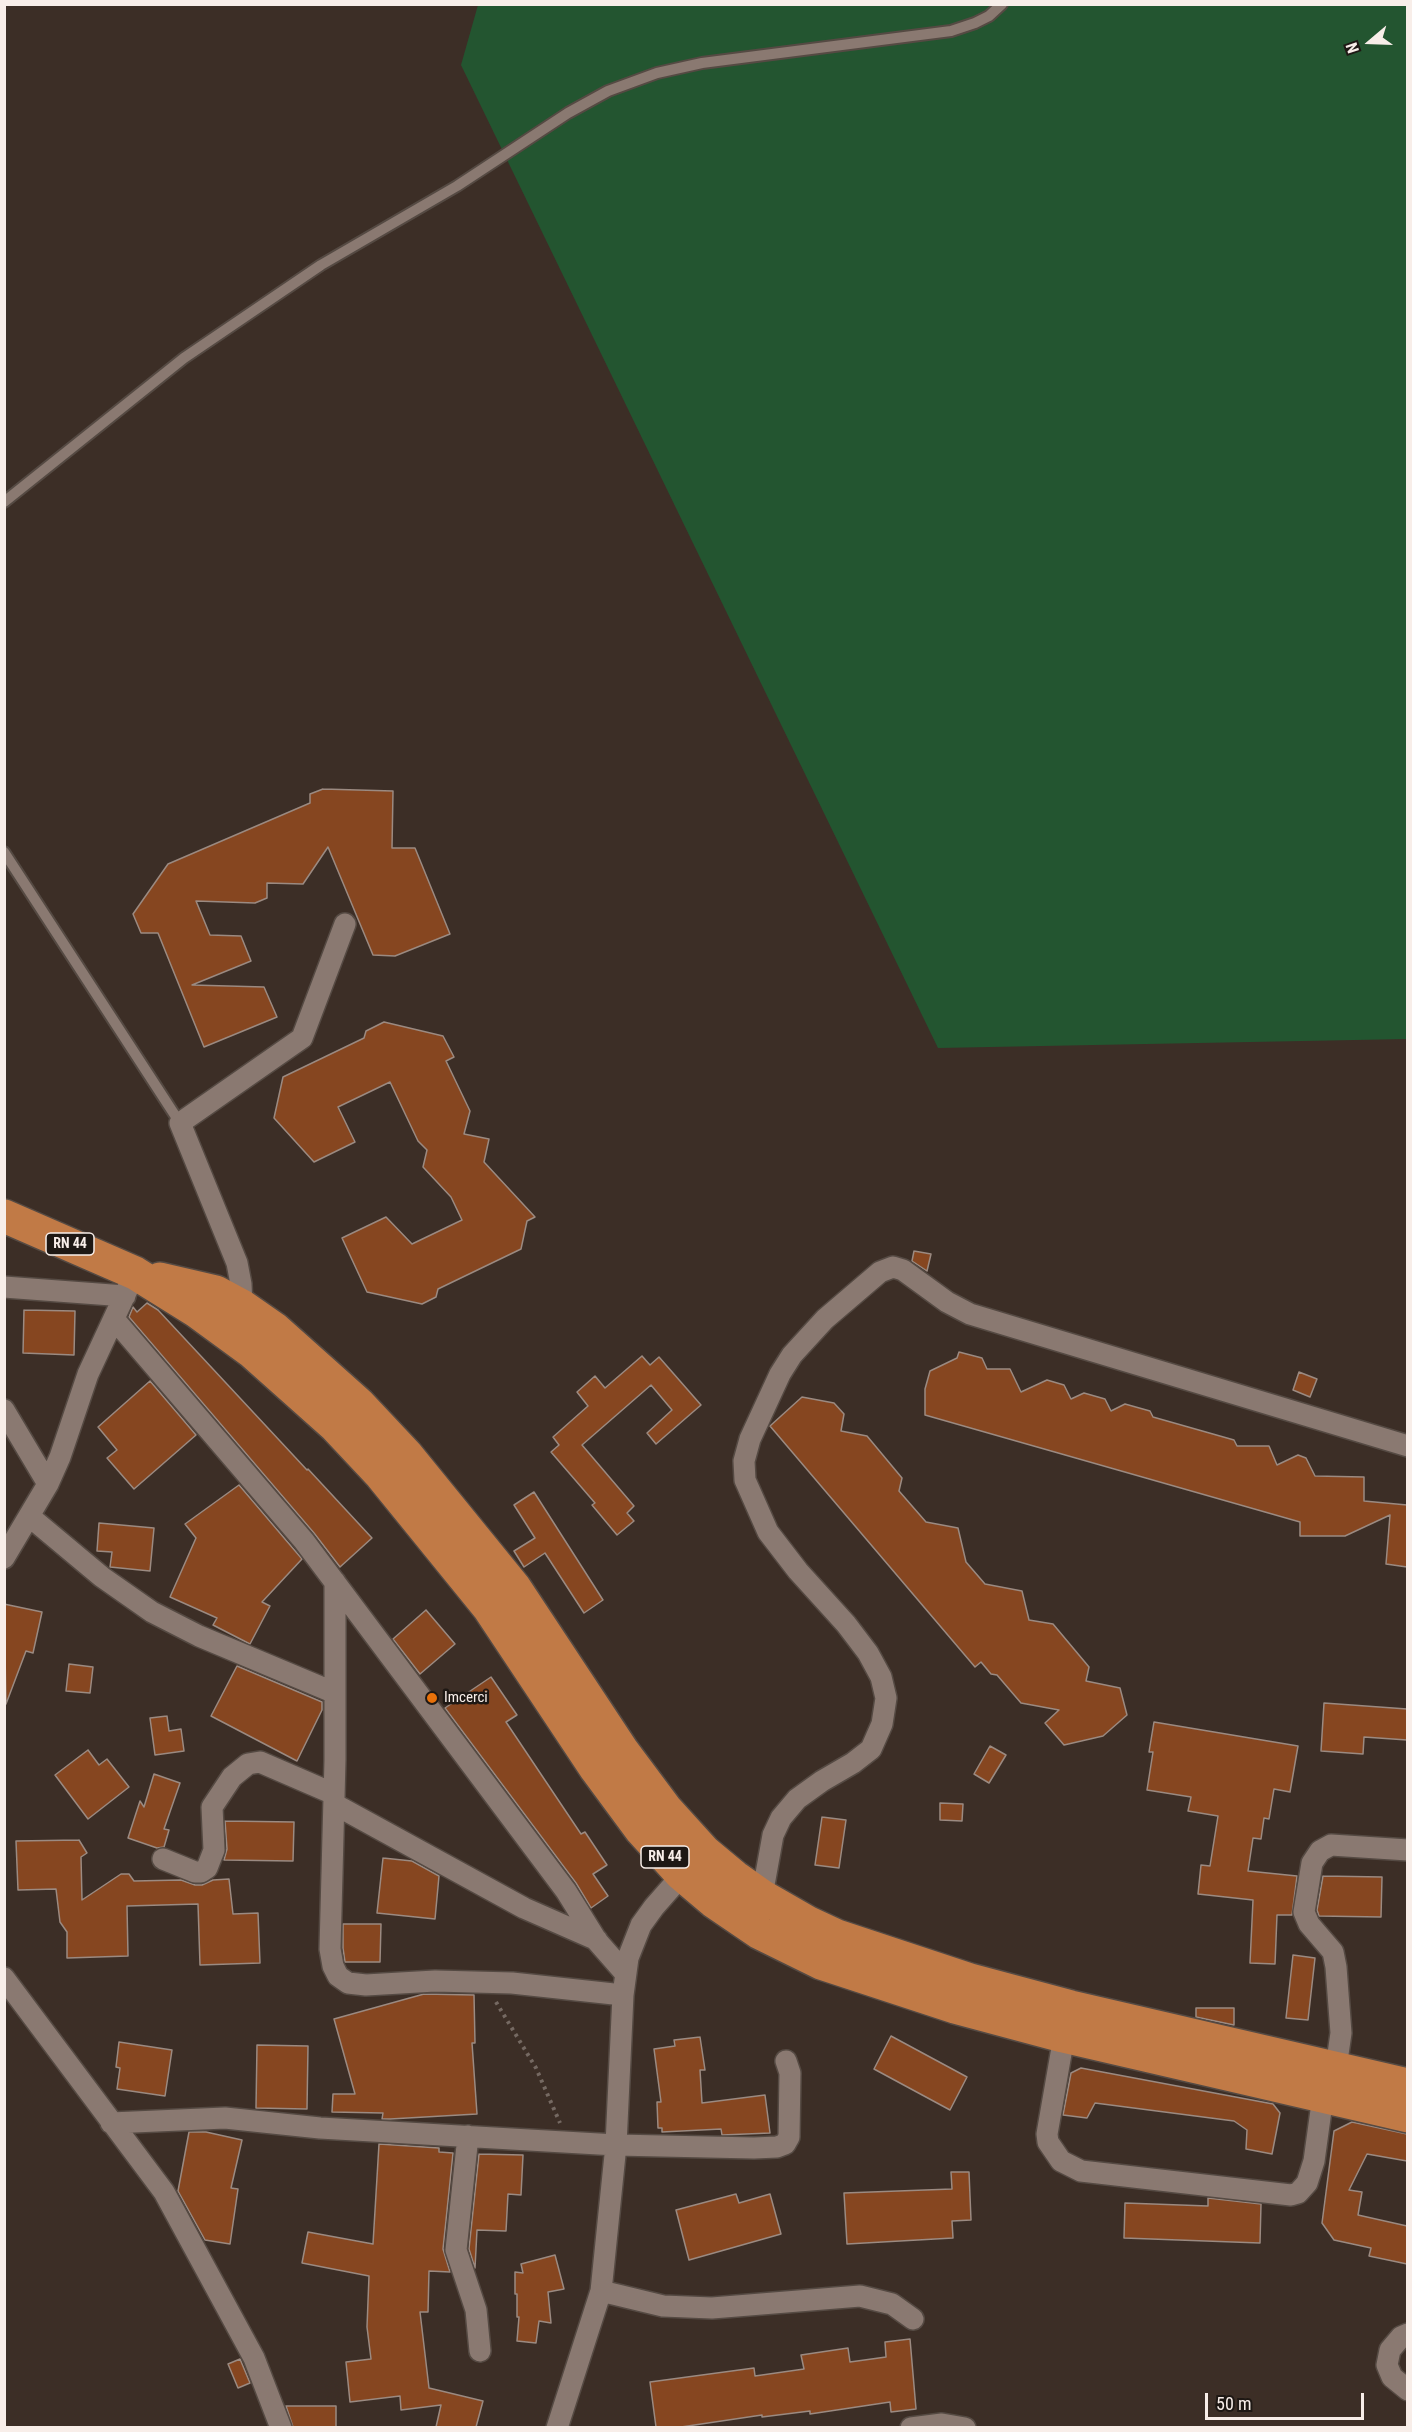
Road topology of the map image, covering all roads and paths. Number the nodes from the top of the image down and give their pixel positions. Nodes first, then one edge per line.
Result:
1 (1002, 4) edge
2 (4, 502) edge
3 (4, 852) edge
4 (345, 924) dead end
5 (180, 1123) junction
6 (4, 1216) edge
7 (130, 1284) junction
8 (4, 1287) edge
9 (242, 1306) junction
10 (114, 1319) junction
11 (4, 1410) edge
12 (1407, 1446) edge
13 (48, 1484) junction
14 (29, 1516) junction
15 (4, 1558) edge
16 (335, 1582) junction
17 (335, 1693) junction
18 (334, 1799) junction
19 (1407, 1850) edge
20 (705, 1852) junction
21 (163, 1859) dead end
22 (681, 1874) junction
23 (762, 1896) junction
24 (597, 1941) junction
25 (625, 1973) junction
26 (4, 1978) edge
27 (482, 1982) junction
28 (623, 1995) junction
29 (1067, 2021) junction
30 (786, 2061) dead end
31 (1330, 2082) junction
32 (1407, 2085) edge
33 (1407, 2116) edge
34 (111, 2123) junction
35 (468, 2136) junction
36 (568, 2143) junction
37 (616, 2145) junction
38 (601, 2291) junction
39 (914, 2319) dead end
40 (1407, 2334) edge
41 (480, 2351) dead end
42 (1407, 2390) edge
43 (281, 2427) edge
44 (557, 2427) edge
45 (911, 2427) edge
46 (965, 2427) edge

1 - 2 lane
3 - 5 lane
4 - 5 street
5 - 9 street
6 - 7 main road, RN 44
7 - 8 street
7 - 9 main road, RN 44
7 - 10 street
7 - 22 main road, RN 44
9 - 20 main road, RN 44
10 - 13 street
10 - 16 street
11 - 13 street
12 - 23 street
13 - 14 street
14 - 15 street
14 - 17 street
16 - 17 street
16 - 24 street
17 - 18 street
18 - 21 street
18 - 24 street
18 - 27 street
19 - 31 street
20 - 22 street
20 - 23 main road, RN 44
22 - 25 street
22 - 29 main road, RN 44
23 - 29 main road, RN 44
24 - 25 street
25 - 28 street
26 - 34 street
27 - 28 street
27 - 36 path
28 - 37 street
29 - 31 main road, RN 44
29 - 31 street
30 - 37 street
31 - 32 main road, RN 44
31 - 33 main road, RN 44
34 - 35 street
34 - 43 street
35 - 36 street
35 - 41 street
36 - 37 street
37 - 38 street
38 - 39 street
38 - 44 street
40 - 42 street
45 - 46 street

